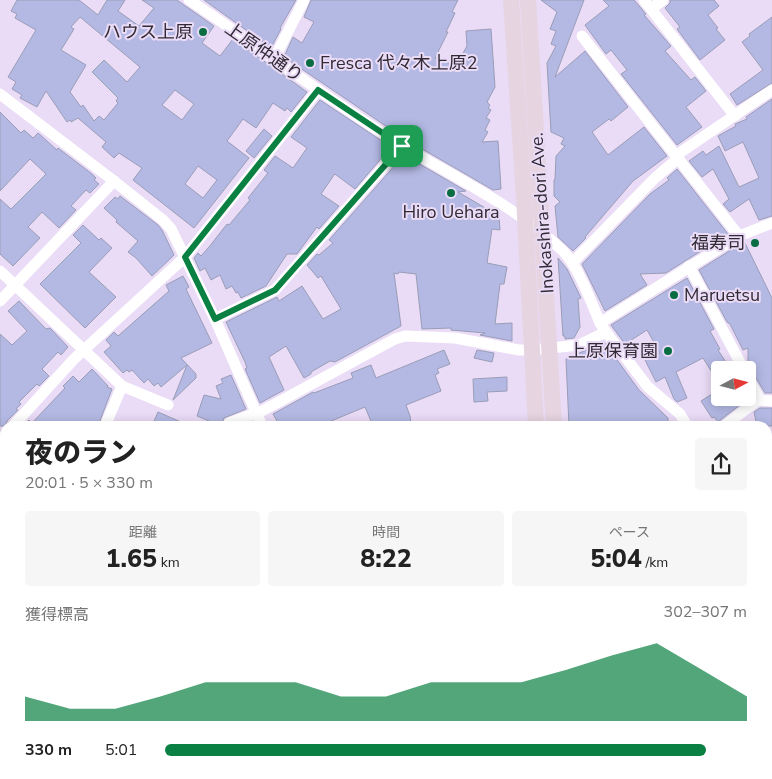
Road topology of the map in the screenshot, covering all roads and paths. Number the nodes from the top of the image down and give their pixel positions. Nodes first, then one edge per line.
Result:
1 (188, 0) edge
2 (304, 0) edge
3 (511, 0) edge
4 (528, 0) edge
5 (663, 0) edge
6 (648, 4) edge
7 (582, 36) dead end
8 (274, 59) junction
9 (318, 90) junction
10 (772, 90) edge
11 (0, 94) edge
12 (736, 116) junction
13 (402, 146) junction
14 (678, 157) junction
15 (114, 181) junction
16 (525, 219) junction
17 (772, 223) edge
18 (543, 232) junction
19 (738, 236) junction
20 (185, 257) junction
21 (573, 262) junction
22 (689, 266) junction
23 (0, 271) edge
24 (15, 285) junction
25 (0, 301) edge
26 (215, 319) junction
27 (603, 328) junction
28 (550, 349) junction
29 (532, 350) junction
30 (84, 351) junction
31 (739, 361) edge
32 (122, 386) junction
33 (756, 392) edge
34 (758, 400) junction
35 (772, 402) edge
36 (168, 405) dead end
37 (256, 412) junction
38 (18, 421) edge
39 (107, 421) edge
40 (234, 421) edge
41 (260, 421) edge
42 (536, 421) edge
43 (554, 421) edge
44 (684, 421) edge
45 (731, 421) edge

1 - 8 street, 上原仲通り
2 - 8 street
3 - 16 main road, Inokashira-dori Ave.
4 - 18 main road, Inokashira-dori Ave.
5 - 6 street
6 - 12 street
7 - 14 street
8 - 9 street, 上原仲通り
9 - 13 street, 上原仲通り
9 - 20 street
10 - 12 street
11 - 15 street
12 - 14 street
13 - 16 street, 上原仲通り
13 - 26 street
14 - 19 street
14 - 21 street
15 - 20 street
15 - 24 street
16 - 18 street, 上原仲通り
16 - 29 main road, Inokashira-dori Ave.
17 - 19 street
18 - 21 street, 上原仲通り
18 - 28 main road, Inokashira-dori Ave.
19 - 22 street
20 - 26 street
20 - 30 street
21 - 27 street, 上原仲通り
22 - 27 street
22 - 31 street
23 - 24 street
24 - 25 street
24 - 30 street
26 - 37 street
27 - 28 street
27 - 44 street, 上原仲通り
28 - 29 street
28 - 43 main road, Inokashira-dori Ave.
29 - 37 street
29 - 42 main road, Inokashira-dori Ave.
30 - 32 street
30 - 38 street
32 - 36 street
32 - 39 street
33 - 34 street
34 - 35 street
34 - 45 street
37 - 40 street
37 - 41 street

